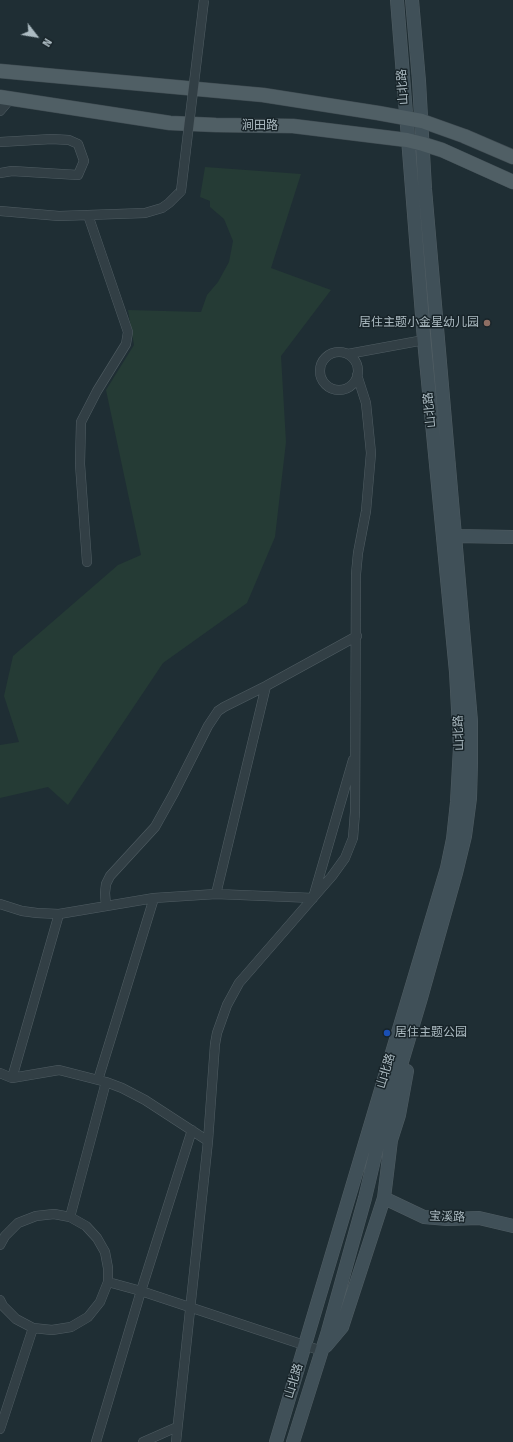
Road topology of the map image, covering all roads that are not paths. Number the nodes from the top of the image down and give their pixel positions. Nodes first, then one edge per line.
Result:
1 (204, 0) edge
2 (397, 0) edge
3 (412, 0) edge
4 (0, 71) edge
5 (5, 98) edge
6 (0, 111) edge
7 (405, 118) junction
8 (422, 121) junction
9 (407, 140) junction
10 (0, 142) edge
11 (423, 144) junction
12 (513, 157) edge
13 (0, 173) edge
14 (513, 182) edge
15 (0, 211) edge
16 (88, 215) junction
17 (424, 340) junction
18 (348, 354) junction
19 (357, 375) junction
20 (456, 536) junction
21 (513, 537) edge
22 (87, 562) dead end
23 (357, 636) junction
24 (266, 686) junction
25 (356, 747) junction
26 (216, 894) junction
27 (154, 898) junction
28 (313, 898) junction
29 (0, 904) edge
30 (106, 906) junction
31 (59, 914) junction
32 (421, 998) junction
33 (0, 1073) edge
34 (12, 1078) junction
35 (102, 1080) junction
36 (192, 1130) junction
37 (208, 1141) junction
38 (384, 1198) junction
39 (70, 1217) junction
40 (513, 1226) edge
41 (0, 1245) edge
42 (108, 1282) junction
43 (141, 1291) junction
44 (0, 1300) edge
45 (190, 1308) junction
46 (32, 1328) junction
47 (305, 1346) junction
48 (322, 1351) junction
49 (177, 1427) junction
50 (0, 1429) edge
51 (96, 1442) edge
52 (143, 1442) edge
53 (176, 1442) edge
54 (276, 1442) edge
55 (293, 1442) edge

1 - 16 street, bridge
2 - 7 main road, 山北路
3 - 8 main road, 山北路
4 - 7 main road
5 - 6 street
5 - 9 main road, 涧田路
7 - 8 main road
7 - 9 main road, 山北路
8 - 11 main road, 山北路
8 - 12 main road
9 - 11 main road, 涧田路
9 - 17 main road, 山北路
10 - 13 street
11 - 14 main road, 涧田路
11 - 20 main road, 山北路
15 - 16 street
16 - 22 street
17 - 18 street
17 - 47 main road, 山北路
18 - 19 street
18 - 19 street
19 - 23 street
20 - 21 main road
20 - 32 main road, 山北路
23 - 24 street
23 - 25 street
24 - 26 street
24 - 30 street
25 - 28 street
25 - 28 street
26 - 27 street
26 - 28 street
27 - 30 street
27 - 35 street
28 - 37 street
29 - 31 street
30 - 31 street
31 - 34 street
32 - 38 main road
32 - 48 main road, 山北路
33 - 34 street
34 - 35 street
35 - 36 street
35 - 39 street
36 - 37 street
36 - 43 street
37 - 45 street
38 - 40 main road, 宝溪路
38 - 48 main road
39 - 41 street
39 - 42 street
42 - 43 street
42 - 46 street
43 - 45 street
43 - 51 street
44 - 46 street
45 - 47 street
45 - 49 street
46 - 50 street
47 - 48 street
47 - 54 main road, 山北路
48 - 55 main road, 山北路
49 - 52 street
49 - 53 street

